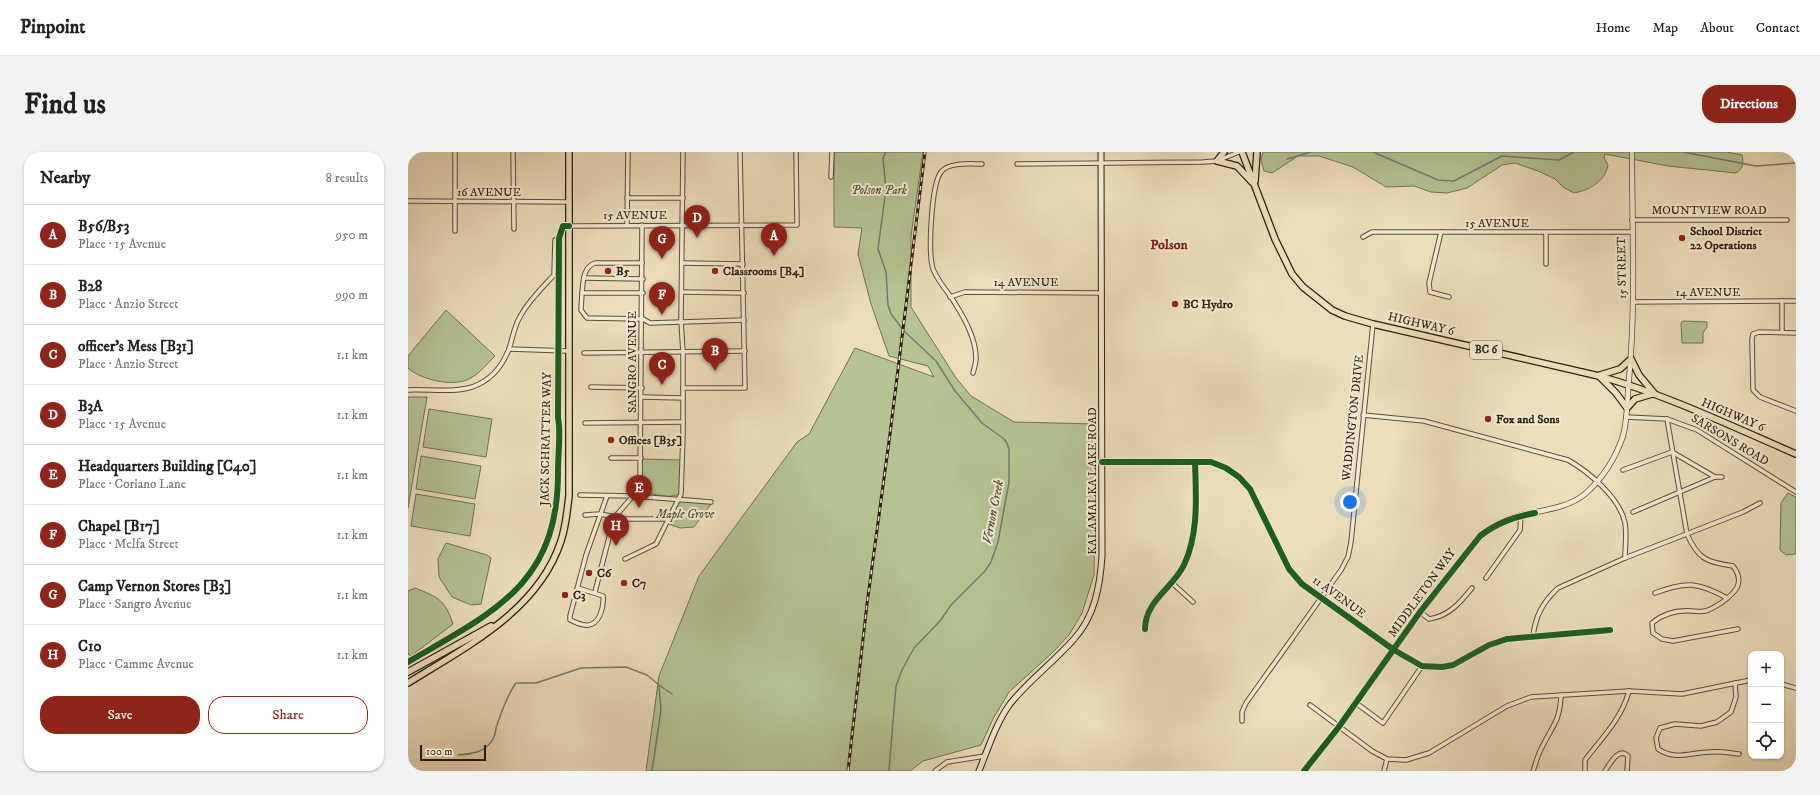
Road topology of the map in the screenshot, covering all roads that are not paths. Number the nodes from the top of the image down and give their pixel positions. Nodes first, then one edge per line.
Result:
1 (455, 152) edge
2 (514, 152) edge
3 (569, 152) edge
4 (628, 152) edge
5 (683, 152) edge
6 (740, 152) edge
7 (796, 152) edge
8 (832, 152) edge
9 (1102, 152) edge
10 (1224, 152) edge
11 (1240, 152) edge
12 (1257, 152) edge
13 (1632, 152) edge
14 (1217, 161) junction
15 (982, 164) dead end
16 (1018, 164) dead end
17 (1101, 164) junction
18 (831, 177) dead end
19 (1255, 186) junction
20 (627, 198) junction
21 (683, 198) junction
22 (408, 201) edge
23 (455, 202) junction
24 (514, 202) junction
25 (569, 202) junction
26 (1632, 220) junction
27 (1787, 220) dead end
28 (627, 225) junction
29 (642, 225) junction
30 (683, 225) junction
31 (740, 225) junction
32 (569, 226) junction
33 (514, 229) dead end
34 (455, 231) dead end
35 (1441, 232) junction
36 (1632, 232) junction
37 (1546, 233) junction
38 (1363, 237) dead end
39 (555, 240) dead end
40 (642, 263) junction
41 (682, 263) junction
42 (743, 264) junction
43 (1546, 264) dead end
44 (584, 278) junction
45 (643, 279) junction
46 (682, 292) junction
47 (582, 293) junction
48 (643, 293) junction
49 (744, 293) junction
50 (1102, 293) junction
51 (950, 297) junction
52 (1449, 297) dead end
53 (1796, 301) edge
54 (1633, 302) junction
55 (1782, 302) junction
56 (643, 320) junction
57 (744, 320) junction
58 (681, 321) junction
59 (1373, 324) junction
60 (1782, 332) junction
61 (1796, 333) edge
62 (509, 349) junction
63 (569, 351) junction
64 (745, 351) junction
65 (584, 352) dead end
66 (642, 352) junction
67 (683, 352) junction
68 (1631, 359) junction
69 (973, 373) dead end
70 (1599, 376) junction
71 (1629, 384) junction
72 (591, 387) dead end
73 (642, 388) junction
74 (683, 388) junction
75 (408, 390) edge
76 (1654, 393) junction
77 (642, 397) junction
78 (683, 398) junction
79 (1627, 408) junction
80 (1796, 411) edge
81 (1363, 415) junction
82 (1626, 417) junction
83 (1667, 418) junction
84 (642, 422) junction
85 (682, 422) junction
86 (585, 423) dead end
87 (1672, 452) junction
88 (1796, 454) edge
89 (610, 458) dead end
90 (641, 458) junction
91 (1102, 462) junction
92 (1195, 462) junction
93 (1623, 470) dead end
94 (1715, 477) junction
95 (1722, 477) dead end
96 (1597, 483) junction
97 (1679, 492) junction
98 (1796, 492) edge
99 (580, 494) dead end
100 (607, 496) junction
101 (633, 496) junction
102 (677, 499) junction
103 (711, 502) dead end
104 (1760, 503) dead end
105 (1633, 512) dead end
106 (600, 514) junction
107 (585, 515) dead end
108 (1521, 515) junction
109 (614, 518) junction
110 (668, 519) junction
111 (1687, 534) junction
112 (1625, 558) junction
113 (625, 559) dead end
114 (1486, 578) dead end
115 (1171, 582) junction
116 (578, 588) junction
117 (1472, 588) dead end
118 (595, 592) junction
119 (1655, 592) dead end
120 (1321, 598) junction
121 (1727, 598) junction
122 (1193, 602) dead end
123 (1420, 612) junction
124 (502, 620) junction
125 (1145, 629) dead end
126 (1738, 629) dead end
127 (1610, 630) dead end
128 (1533, 637) junction
129 (1394, 650) junction
130 (1422, 666) junction
131 (408, 672) edge
132 (1748, 680) edge
133 (408, 682) edge
134 (1735, 682) junction
135 (1784, 685) edge
136 (1796, 688) edge
137 (1629, 691) junction
138 (1561, 695) junction
139 (1356, 703) junction
140 (1310, 705) dead end
141 (1242, 721) dead end
142 (1338, 728) junction
143 (1739, 754) dead end
144 (985, 756) junction
145 (1387, 758) junction
146 (935, 771) edge
147 (979, 771) edge
148 (1304, 771) edge
149 (1384, 771) edge
150 (1533, 771) edge
151 (1586, 771) edge
152 (1605, 771) edge
153 (1627, 771) edge

1 - 23 street
2 - 24 street
3 - 25 main road
4 - 20 street
5 - 21 street
6 - 31 street
7 - 31 street, 15 AVENUE
8 - 18 street
9 - 17 main road, KALAMALKA LAKE ROAD
10 - 14 main road
11 - 14 street
11 - 19 main road, HIGHWAY 6 / BC 6
12 - 19 main road
13 - 26 street, 15 STREET
14 - 17 street
14 - 19 main road
15 - 51 street
16 - 17 street
17 - 50 main road, KALAMALKA LAKE ROAD
19 - 59 main road, HIGHWAY 6 / BC 6
20 - 21 street
20 - 28 street
21 - 30 street
22 - 23 street, 16 AVENUE
23 - 24 street, 16 AVENUE
23 - 34 street
24 - 25 street, 16 AVENUE
24 - 33 street
25 - 32 main road
26 - 27 street, MOUNTVIEW ROAD
26 - 36 street, 15 STREET
28 - 29 street, 15 AVENUE
28 - 32 street, 15 AVENUE
29 - 30 street, 15 AVENUE
29 - 40 street, SANGRO AVENUE
30 - 31 street, 15 AVENUE
30 - 41 street
31 - 42 street
32 - 63 main road
35 - 37 street, 15 AVENUE
35 - 38 street, 15 AVENUE
35 - 52 street
36 - 37 street, 15 AVENUE
36 - 54 street, 15 STREET
37 - 43 street
39 - 62 street
40 - 44 street
40 - 45 street, SANGRO AVENUE
41 - 42 street
41 - 46 street
42 - 49 street
44 - 45 street
44 - 47 street
45 - 48 street, SANGRO AVENUE
46 - 49 street
46 - 58 street
47 - 48 street
47 - 56 street
48 - 56 street, SANGRO AVENUE
49 - 57 street
50 - 51 street, 14 AVENUE
50 - 91 main road, KALAMALKA LAKE ROAD
51 - 69 street
53 - 55 street, 14 AVENUE
54 - 55 street, 14 AVENUE
54 - 68 street, 15 STREET
55 - 60 street
56 - 58 street
56 - 66 street, SANGRO AVENUE
57 - 58 street
57 - 64 street
58 - 67 street
59 - 70 main road, HIGHWAY 6 / BC 6
59 - 81 street, WADDINGTON DRIVE
60 - 61 street
60 - 80 street
62 - 63 street
62 - 75 street
63 - 124 main road
64 - 67 street
64 - 74 street
65 - 66 street
66 - 67 street
66 - 73 street, SANGRO AVENUE
67 - 74 street
68 - 70 main road
68 - 71 street, 15 STREET
68 - 76 main road
70 - 71 main road, HIGHWAY 6 / BC 6
70 - 79 main road
71 - 76 main road, HIGHWAY 6 / BC 6
71 - 79 street, MIDDLETON WAY
72 - 73 street
73 - 77 street, SANGRO AVENUE
74 - 78 street
76 - 79 main road
76 - 88 main road, HIGHWAY 6 / BC 6
77 - 78 street
77 - 84 street, SANGRO AVENUE
78 - 85 street
79 - 82 street, MIDDLETON WAY
81 - 96 street
81 - 120 street, WADDINGTON DRIVE
82 - 83 street, SARSONS ROAD
82 - 96 street, MIDDLETON WAY
83 - 87 street
83 - 98 street, SARSONS ROAD
84 - 85 street
84 - 86 street
84 - 90 street, SANGRO AVENUE
85 - 102 street
87 - 93 street
87 - 94 street
87 - 97 street
89 - 90 street
90 - 101 street, SANGRO AVENUE
91 - 92 street, 11 AVENUE
91 - 144 main road, KALAMALKA LAKE ROAD
92 - 115 street
92 - 120 street, 11 AVENUE
94 - 95 street
94 - 97 street
96 - 108 street, MIDDLETON WAY
96 - 112 street
97 - 105 street
97 - 111 street
99 - 100 street
100 - 101 street
100 - 106 street
101 - 102 street
101 - 109 street, SANGRO AVENUE
102 - 103 street
102 - 110 street
104 - 111 street
106 - 107 street
106 - 109 street
106 - 116 street
108 - 114 street
108 - 123 street, MIDDLETON WAY
109 - 110 street
109 - 118 street
110 - 113 street
111 - 112 street
111 - 121 street
112 - 128 street
115 - 122 street
115 - 125 street
116 - 118 street
116 - 118 street
117 - 123 street, MIDDLETON WAY
119 - 121 street
120 - 129 street, 11 AVENUE
120 - 141 street, WADDINGTON DRIVE
121 - 126 street
123 - 129 street, MIDDLETON WAY
124 - 131 main road
124 - 133 main road
127 - 128 street, 11 AVENUE
128 - 130 street, 11 AVENUE
129 - 130 street, 11 AVENUE
129 - 139 street, MIDDLETON WAY
130 - 139 street
132 - 134 street
134 - 137 street
134 - 143 street
135 - 136 street
137 - 138 street
137 - 151 street
138 - 145 street
138 - 150 street
139 - 142 street, MIDDLETON WAY
140 - 142 street
142 - 145 street
142 - 148 street, MIDDLETON WAY
144 - 146 street
144 - 147 main road, KALAMALKA LAKE ROAD
145 - 149 street
152 - 153 street

